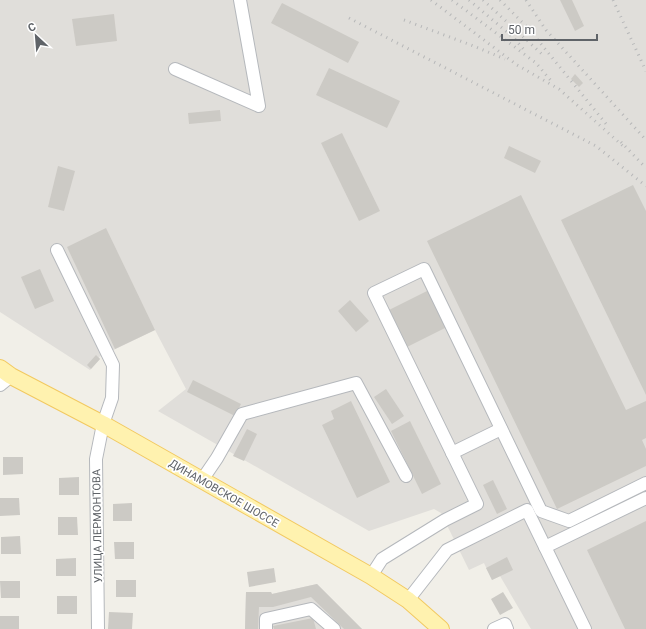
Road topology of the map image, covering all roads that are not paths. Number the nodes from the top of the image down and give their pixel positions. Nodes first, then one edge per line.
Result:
1 (240, 0) edge
2 (174, 69) dead end
3 (58, 250) dead end
4 (4, 376) edge
5 (103, 424) junction
6 (502, 429) junction
7 (452, 453) junction
8 (406, 476) dead end
9 (202, 480) junction
10 (646, 483) edge
11 (646, 498) edge
12 (545, 547) junction
13 (371, 576) junction
14 (408, 600) junction
15 (98, 629) edge
16 (266, 629) edge
17 (334, 629) edge
18 (441, 629) edge
19 (494, 629) edge
20 (507, 629) edge
21 (585, 629) edge

1 - 2 street
3 - 5 street, УЛИЦА ЛЕРМОНТОВА
4 - 5 main road, ДИНАМОВСКОЕ ШОССЕ
5 - 9 main road, ДИНАМОВСКОЕ ШОССЕ
5 - 15 street, УЛИЦА ЛЕРМОНТОВА
6 - 7 street
6 - 7 street
6 - 10 street
7 - 13 street
8 - 9 street
9 - 13 main road, ДИНАМОВСКОЕ ШОССЕ
11 - 12 street
12 - 14 street
12 - 21 street
13 - 14 main road, ДИНАМОВСКОЕ ШОССЕ
14 - 18 main road, ДИНАМОВСКОЕ ШОССЕ
16 - 17 street
19 - 20 street

